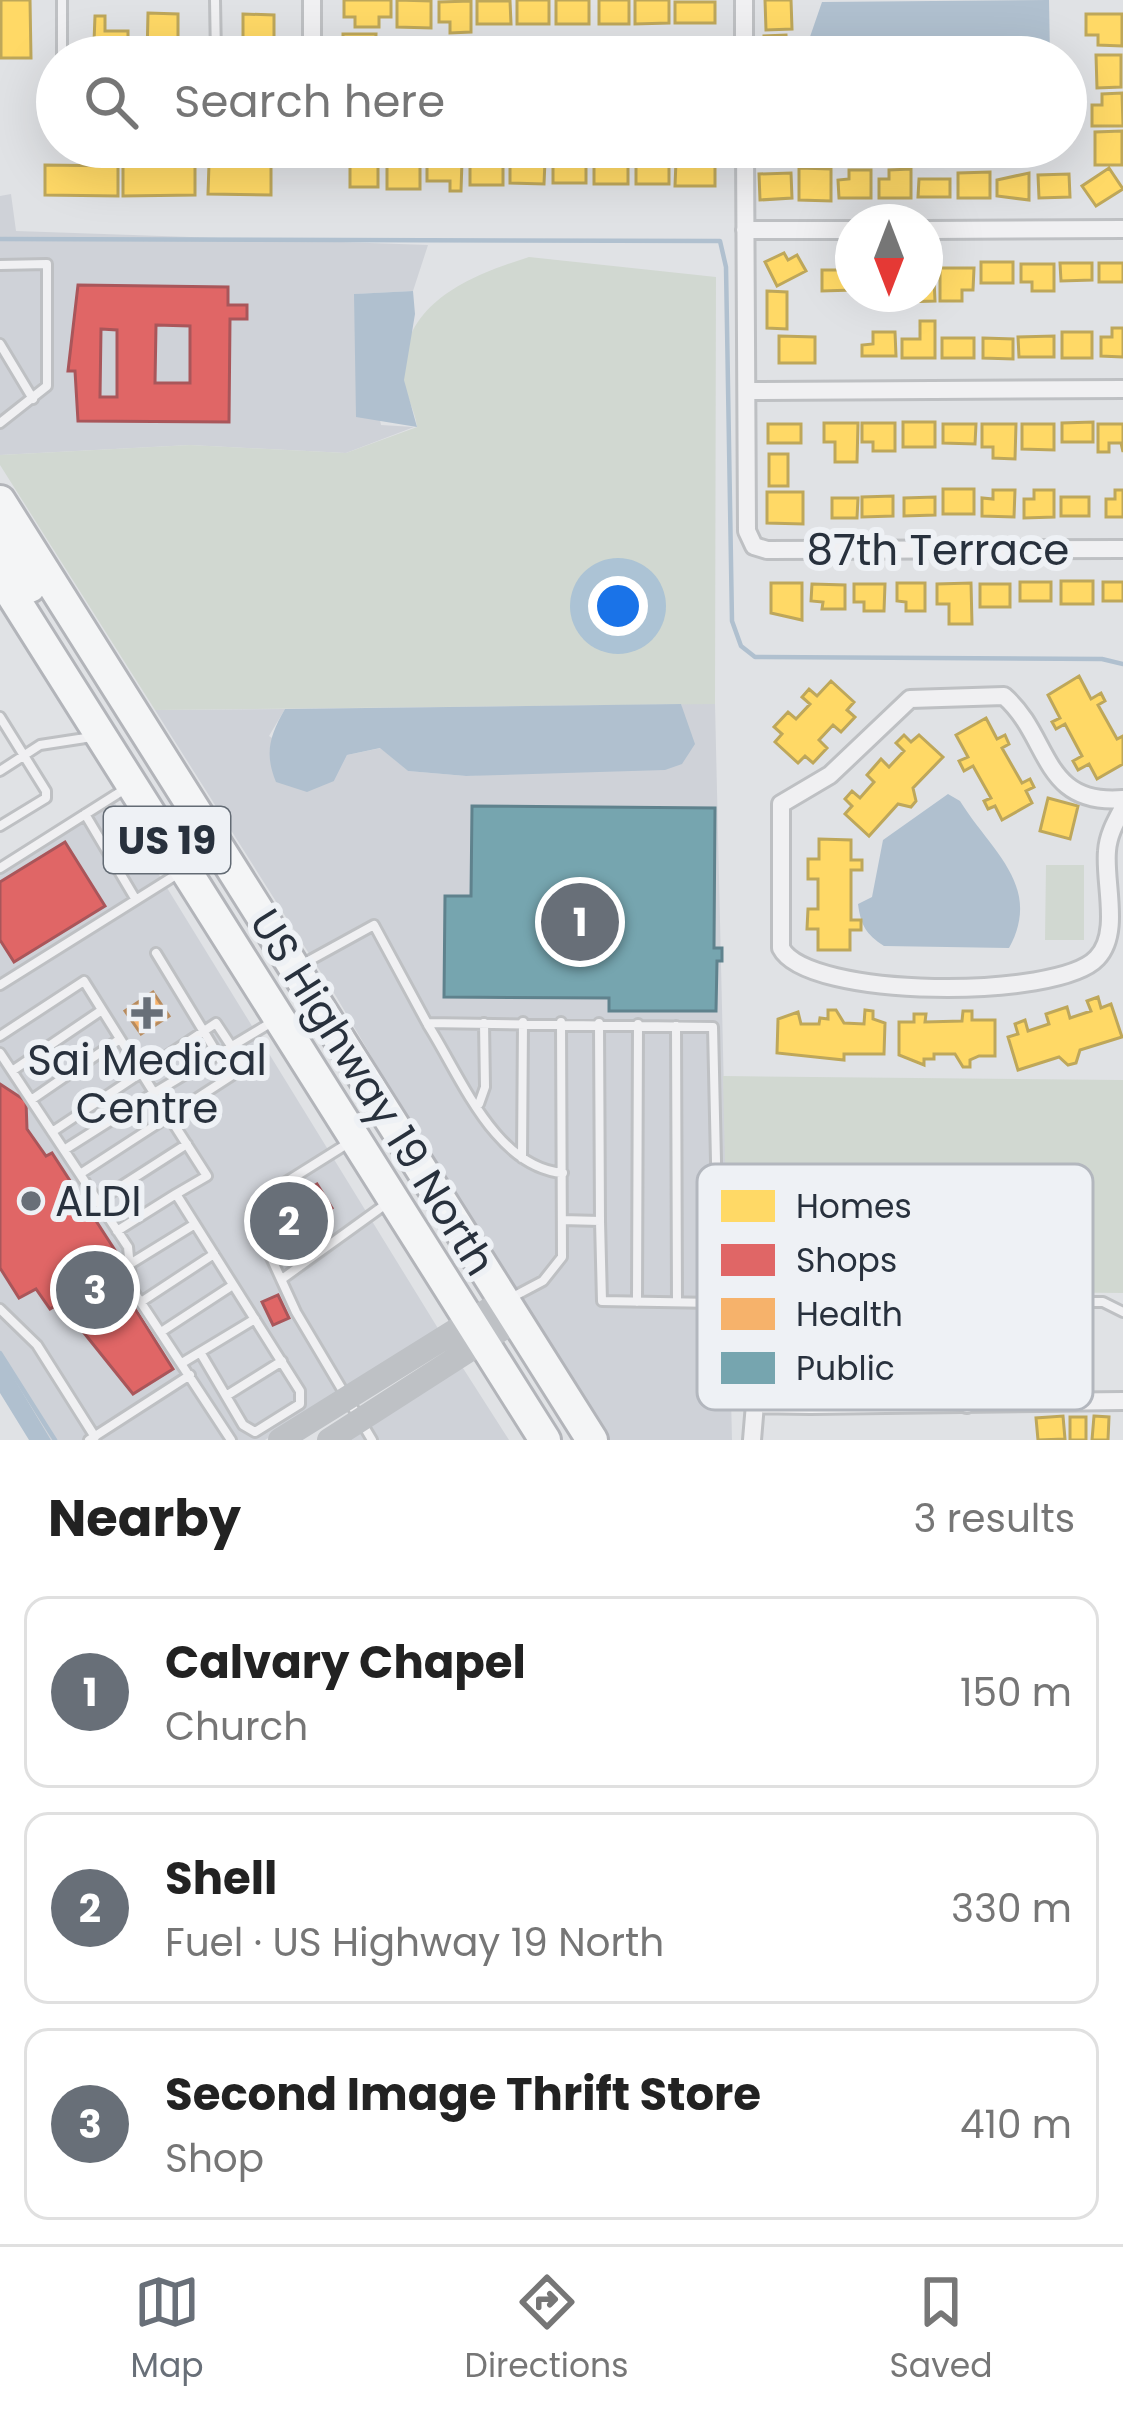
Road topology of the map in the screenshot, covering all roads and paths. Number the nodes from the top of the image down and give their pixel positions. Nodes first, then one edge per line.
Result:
1 (62, 0) edge
2 (215, 0) edge
3 (312, 0) edge
4 (744, 0) edge
5 (62, 36) edge
6 (216, 36) edge
7 (312, 36) edge
8 (744, 36) edge
9 (745, 168) edge
10 (1123, 229) edge
11 (745, 230) junction
12 (835, 230) edge
13 (943, 230) edge
14 (0, 266) edge
15 (0, 344) edge
16 (1123, 389) edge
17 (747, 391) junction
18 (32, 399) junction
19 (0, 422) edge
20 (0, 501) edge
21 (0, 541) edge
22 (1123, 550) edge
23 (0, 576) edge
24 (126, 702) junction
25 (0, 717) edge
26 (107, 745) junction
27 (25, 755) junction
28 (0, 771) edge
29 (132, 785) junction
30 (1088, 799) junction
31 (1123, 803) edge
32 (85, 814) junction
33 (0, 826) edge
34 (1109, 838) junction
35 (0, 868) edge
36 (185, 868) junction
37 (136, 900) junction
38 (156, 953) dead end
39 (299, 972) junction
40 (0, 985) edge
41 (102, 1010) junction
42 (279, 1018) junction
43 (523, 1022) junction
44 (562, 1022) junction
45 (428, 1023) junction
46 (484, 1023) junction
47 (599, 1023) junction
48 (638, 1024) junction
49 (676, 1026) junction
50 (203, 1031) junction
51 (0, 1036) edge
52 (120, 1039) junction
53 (231, 1046) junction
54 (0, 1053) edge
55 (218, 1054) junction
56 (12, 1071) junction
57 (140, 1072) junction
58 (154, 1093) junction
59 (31, 1100) junction
60 (479, 1105) junction
61 (170, 1116) junction
62 (52, 1132) junction
63 (355, 1139) junction
64 (187, 1144) junction
65 (64, 1150) junction
66 (522, 1159) junction
67 (716, 1164) edge
68 (563, 1173) junction
69 (80, 1174) junction
70 (176, 1194) junction
71 (393, 1200) junction
72 (98, 1202) junction
73 (562, 1220) junction
74 (600, 1221) junction
75 (195, 1224) junction
76 (117, 1231) junction
77 (214, 1254) junction
78 (130, 1264) junction
79 (282, 1279) junction
80 (233, 1285) junction
81 (141, 1302) junction
82 (637, 1302) junction
83 (677, 1302) junction
84 (1093, 1302) edge
85 (697, 1303) edge
86 (0, 1309) edge
87 (510, 1311) junction
88 (1123, 1312) edge
89 (255, 1319) junction
90 (161, 1331) junction
91 (476, 1332) junction
92 (200, 1352) junction
93 (281, 1361) junction
94 (182, 1363) junction
95 (190, 1375) junction
96 (226, 1396) junction
97 (344, 1399) junction
98 (1093, 1401) edge
99 (1123, 1401) edge
100 (754, 1410) edge
101 (366, 1430) edge
102 (92, 1438) edge
103 (230, 1440) edge
104 (280, 1440) edge
105 (329, 1440) edge
106 (545, 1440) edge
107 (592, 1440) edge
108 (752, 1440) edge

1 - 5 lane
2 - 6 lane
3 - 7 street
4 - 8 street
9 - 11 street
10 - 13 street
11 - 12 street
11 - 17 street
14 - 18 lane
15 - 18 lane
16 - 17 street
17 - 22 street, 87th Terrace
18 - 19 lane
20 - 24 highway, US Highway 19 North / US 19
21 - 24 highway
23 - 26 highway, US Highway 19 North / US 19
24 - 39 highway, US Highway 19 North / US 19
25 - 27 lane
26 - 27 lane
26 - 29 highway, US Highway 19 North / US 19
26 - 39 highway
27 - 28 lane
27 - 33 lane
29 - 32 lane
29 - 36 highway, US Highway 19 North / US 19
30 - 31 street
30 - 34 street
30 - 34 street
31 - 34 street
32 - 35 lane
32 - 37 lane
36 - 37 lane
36 - 42 highway, US Highway 19 North / US 19
37 - 40 lane
38 - 50 lane
39 - 45 lane
39 - 87 highway, US Highway 19 North / US 19
41 - 51 lane
41 - 52 lane
41 - 56 lane
42 - 53 lane
42 - 63 highway, US Highway 19 North / US 19
43 - 44 lane
43 - 46 lane
43 - 66 lane
44 - 47 lane
44 - 68 lane
45 - 46 lane
45 - 60 lane
46 - 60 lane
47 - 48 lane
47 - 74 lane
48 - 49 lane
48 - 82 lane
49 - 67 lane
49 - 83 lane
50 - 53 lane
50 - 55 lane
50 - 57 lane
52 - 57 lane
52 - 59 lane
53 - 55 lane
53 - 61 lane
54 - 56 lane
55 - 58 lane
56 - 59 lane
57 - 58 lane
57 - 62 lane
58 - 61 lane
58 - 65 lane
59 - 62 lane
60 - 66 lane
61 - 64 lane
61 - 69 lane
62 - 65 lane
63 - 71 highway, US Highway 19 North / US 19
63 - 79 lane
64 - 70 lane
64 - 72 lane
65 - 69 lane
66 - 68 lane
68 - 73 lane
69 - 72 lane
70 - 75 lane
70 - 76 lane
71 - 79 lane
71 - 91 highway, US Highway 19 North / US 19
72 - 76 lane
73 - 74 lane
73 - 87 lane
74 - 82 lane
75 - 77 lane
75 - 78 lane
76 - 78 lane
77 - 80 lane
77 - 81 lane
78 - 81 lane
79 - 97 lane
80 - 89 lane
80 - 90 lane
81 - 90 lane
82 - 83 lane
83 - 85 lane
84 - 88 lane
86 - 102 lane
87 - 91 street
87 - 107 highway, US Highway 19 North / US 19
89 - 92 lane
89 - 93 lane
90 - 94 lane
91 - 97 street
91 - 101 street
91 - 106 highway, US Highway 19 North / US 19
92 - 94 lane
92 - 96 lane
93 - 96 lane
93 - 96 lane
94 - 95 lane
95 - 102 lane
95 - 103 lane
97 - 101 lane
97 - 104 street
98 - 99 street
100 - 108 street
101 - 105 street

